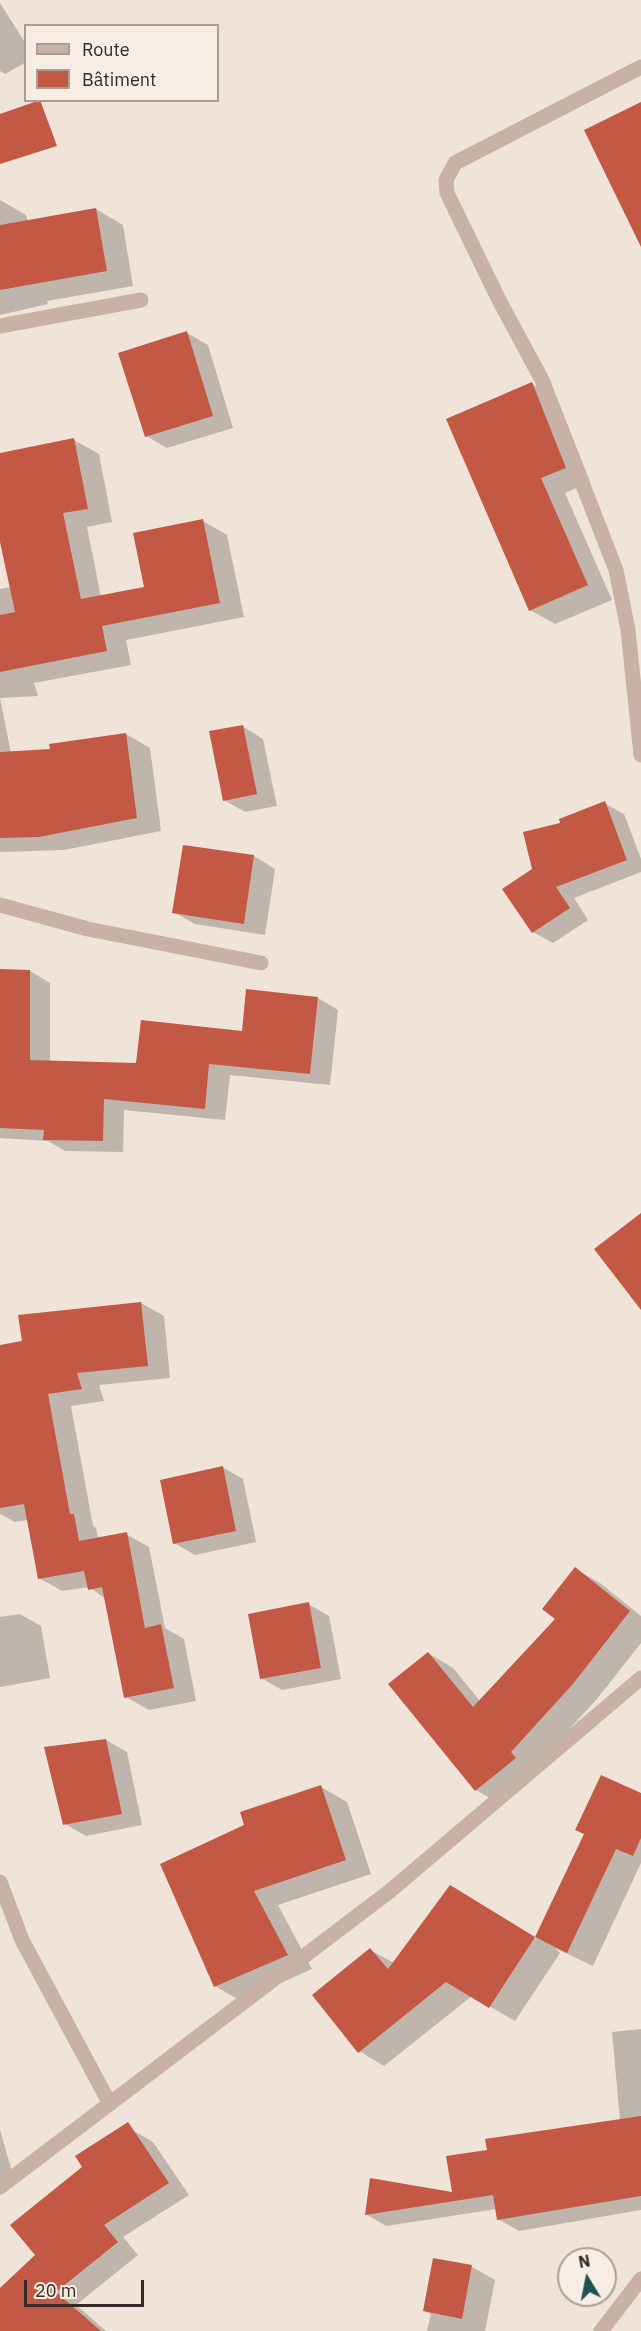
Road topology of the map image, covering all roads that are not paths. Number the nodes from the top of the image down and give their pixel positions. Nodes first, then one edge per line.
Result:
1 (641, 67) edge
2 (141, 300) dead end
3 (0, 326) edge
4 (641, 755) edge
5 (0, 905) edge
6 (261, 963) dead end
7 (641, 1678) edge
8 (0, 1882) edge
9 (110, 2104) junction
10 (0, 2187) edge
11 (641, 2279) edge
12 (601, 2331) edge

1 - 4 street
2 - 3 street
5 - 6 street
7 - 9 street
8 - 9 street
9 - 10 street
11 - 12 street

